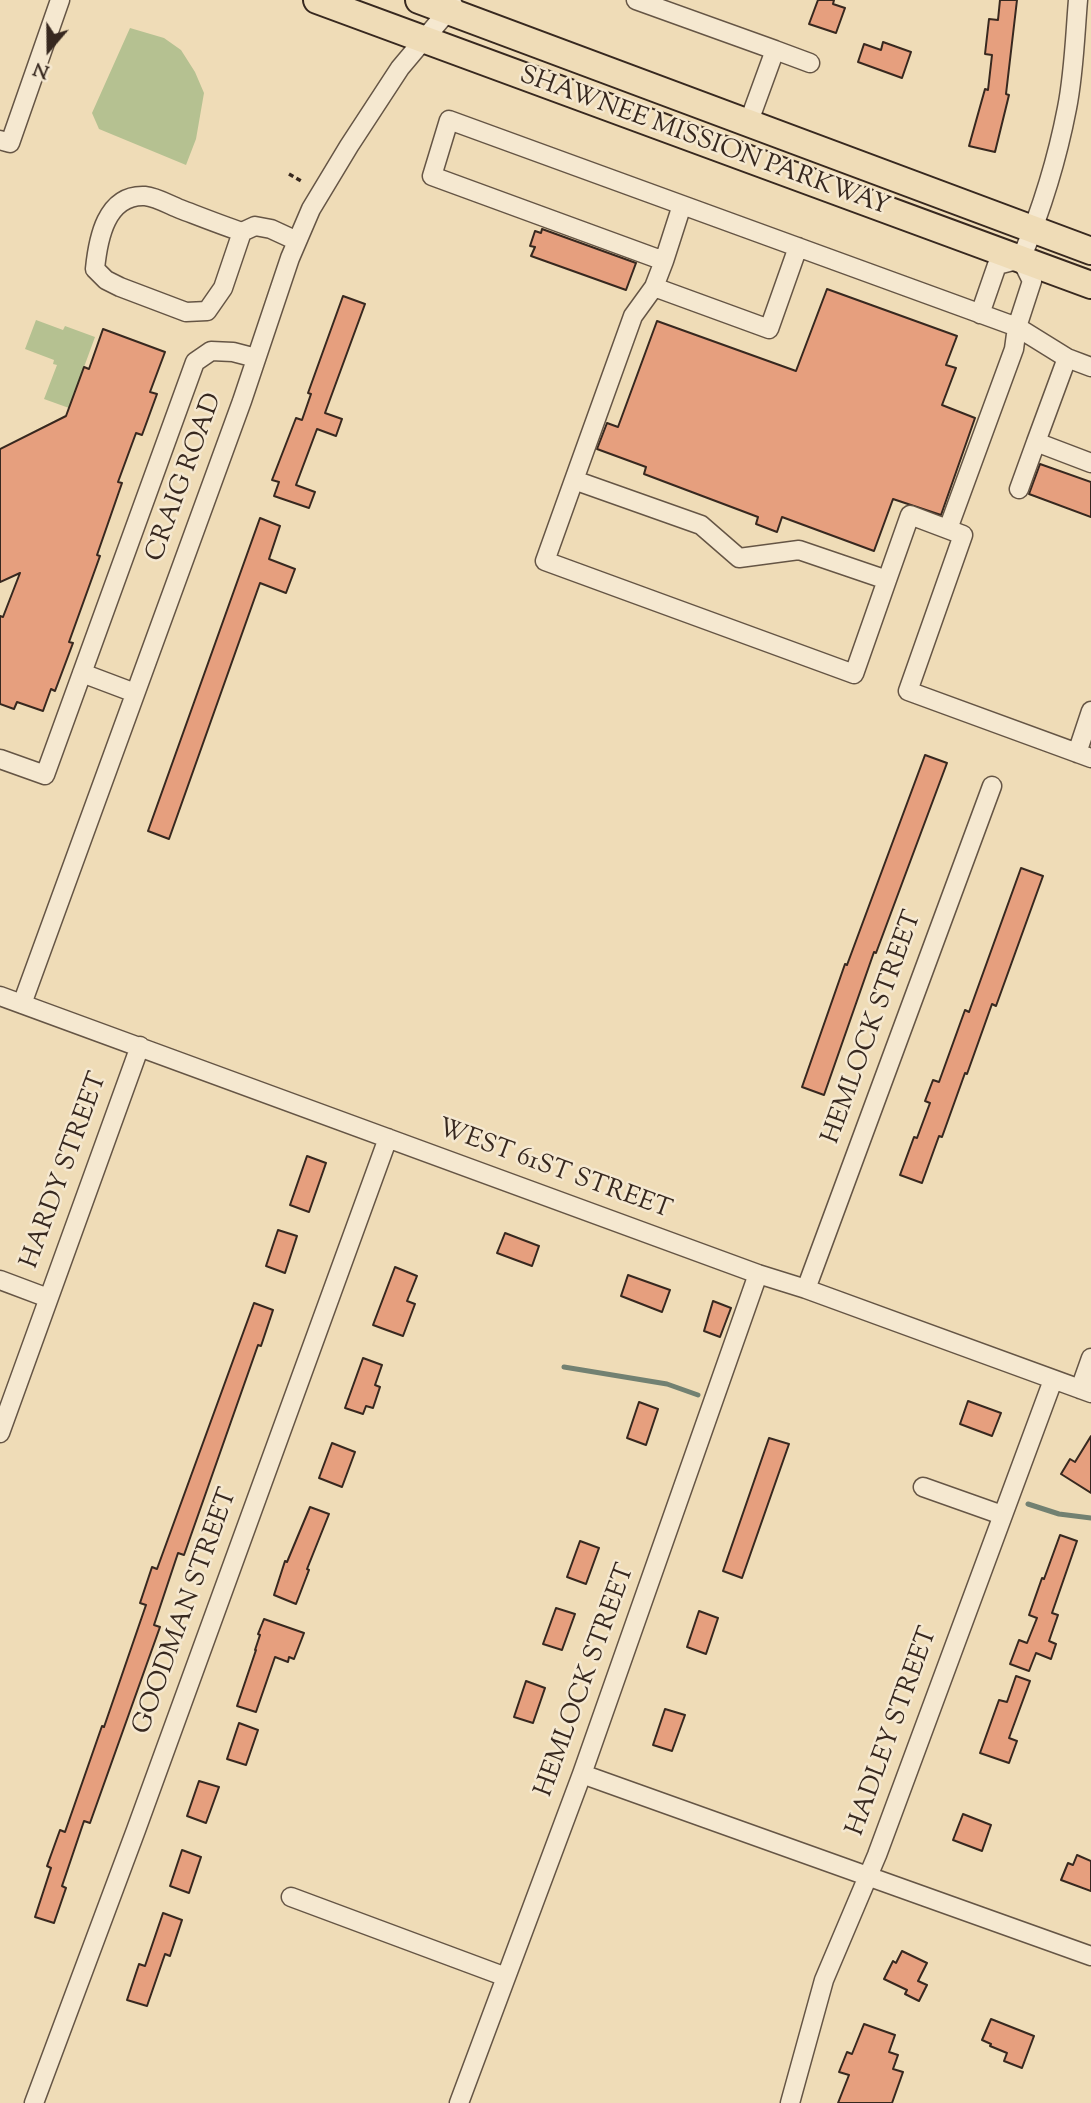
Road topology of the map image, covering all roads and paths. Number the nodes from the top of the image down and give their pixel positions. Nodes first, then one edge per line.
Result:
1 (60, 0) edge
2 (317, 0) edge
3 (419, 0) edge
4 (636, 0) edge
5 (1078, 0) edge
6 (452, 5) edge
7 (423, 39) junction
8 (775, 50) junction
9 (810, 63) dead end
10 (748, 124) junction
11 (0, 140) edge
12 (289, 174) dead end
13 (303, 183) dead end
14 (682, 205) junction
15 (1034, 230) junction
16 (242, 232) junction
17 (297, 241) junction
18 (798, 247) junction
19 (1091, 251) edge
20 (1021, 259) junction
21 (664, 261) junction
22 (1091, 285) edge
23 (654, 288) junction
24 (980, 314) junction
25 (1017, 327) junction
26 (256, 358) junction
27 (1067, 358) junction
28 (1091, 367) edge
29 (1036, 442) junction
30 (1091, 463) edge
31 (574, 480) junction
32 (1019, 489) dead end
33 (948, 529) junction
34 (887, 579) junction
35 (82, 673) junction
36 (135, 693) junction
37 (1091, 711) edge
38 (1084, 755) edge
39 (0, 759) edge
40 (992, 786) dead end
41 (0, 996) edge
42 (22, 1004) junction
43 (140, 1046) junction
44 (388, 1138) junction
45 (758, 1274) junction
46 (0, 1280) edge
47 (806, 1289) junction
48 (48, 1298) junction
49 (1091, 1358) edge
50 (1053, 1380) junction
51 (1085, 1391) edge
52 (0, 1433) edge
53 (923, 1487) dead end
54 (1002, 1515) junction
55 (582, 1774) junction
56 (868, 1875) junction
57 (291, 1897) dead end
58 (1091, 1956) edge
59 (506, 1977) junction
60 (34, 2103) edge
61 (459, 2103) edge
62 (790, 2103) edge

1 - 11 street
2 - 7 highway, SHAWNEE MISSION PARKWAY
3 - 6 highway, SHAWNEE MISSION PARKWAY
4 - 8 street
5 - 15 street
6 - 7 street, CRAIG ROAD
6 - 10 highway, SHAWNEE MISSION PARKWAY
7 - 17 street, CRAIG ROAD
7 - 20 highway, SHAWNEE MISSION PARKWAY
8 - 9 street
8 - 10 street
10 - 15 highway, SHAWNEE MISSION PARKWAY
12 - 13 path
14 - 18 street
14 - 21 street
14 - 21 street
15 - 19 highway, SHAWNEE MISSION PARKWAY
15 - 20 street
16 - 16 street
16 - 17 street
17 - 26 street, CRAIG ROAD
18 - 23 street
18 - 24 street
20 - 22 highway, SHAWNEE MISSION PARKWAY
20 - 24 street
20 - 25 street
21 - 23 street
23 - 31 street
24 - 25 street
25 - 27 street
25 - 33 street
26 - 35 street
26 - 36 street, CRAIG ROAD
27 - 28 street
27 - 29 street
29 - 30 street
29 - 32 street
31 - 34 street
31 - 34 street
33 - 34 street
33 - 38 street
35 - 36 street
35 - 39 street
36 - 42 street, CRAIG ROAD
37 - 38 street
40 - 47 street, HEMLOCK STREET
41 - 42 street, WEST 61ST STREET
42 - 43 street, WEST 61ST STREET
43 - 44 street, WEST 61ST STREET
43 - 48 street, HARDY STREET
44 - 45 street, WEST 61ST STREET
44 - 60 street, GOODMAN STREET
45 - 47 street, WEST 61ST STREET
45 - 55 street, HEMLOCK STREET
46 - 48 street
47 - 50 street, WEST 61ST STREET
48 - 52 street, HARDY STREET
49 - 51 street
50 - 51 street, WEST 61ST STREET
50 - 54 street, HADLEY STREET
53 - 54 street
54 - 56 street, HADLEY STREET
55 - 56 street
55 - 59 street, HEMLOCK STREET
56 - 58 street
56 - 62 street, HADLEY STREET
57 - 59 street
59 - 61 street, HEMLOCK STREET

